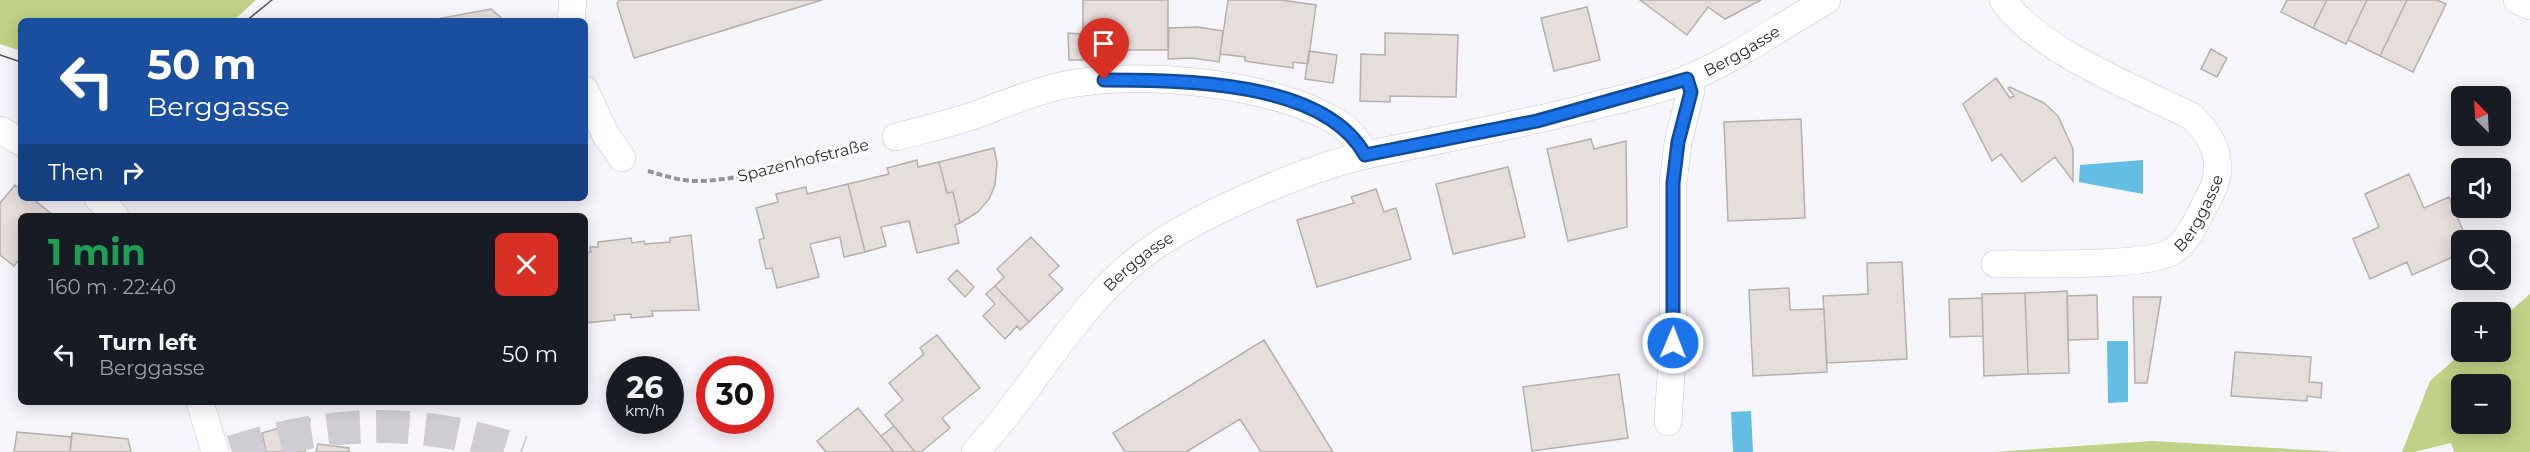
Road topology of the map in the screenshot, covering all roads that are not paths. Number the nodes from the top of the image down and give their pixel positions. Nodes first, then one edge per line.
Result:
1 (573, 0) edge
2 (1827, 0) edge
3 (2003, 0) edge
4 (2517, 0) edge
5 (2530, 6) edge
6 (571, 18) edge
7 (1687, 79) junction
8 (588, 96) edge
9 (0, 130) edge
10 (896, 137) road end
11 (18, 140) edge
12 (1365, 155) junction
13 (622, 158) road end
14 (101, 201) edge
15 (112, 213) edge
16 (1995, 264) dead end
17 (201, 405) edge
18 (1668, 422) dead end
19 (215, 452) edge
20 (975, 452) edge

1 - 6 street
2 - 7 street, Berggasse
3 - 16 street, Berggasse
4 - 5 street
7 - 12 street, Berggasse
7 - 18 street, Berggasse
8 - 13 street
9 - 11 street
10 - 12 street
12 - 20 street, Berggasse
14 - 15 street
17 - 19 street

